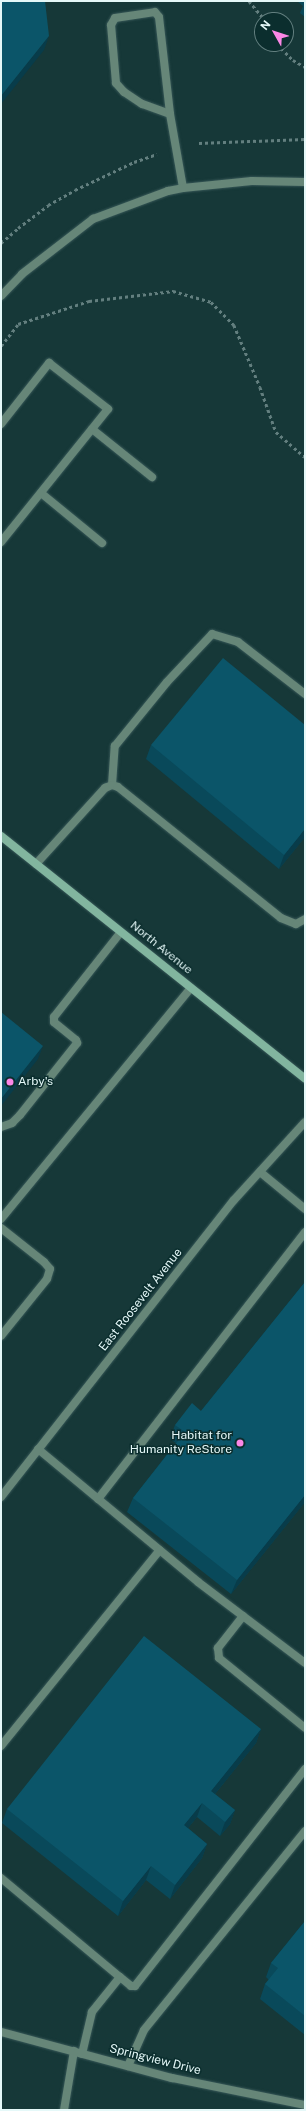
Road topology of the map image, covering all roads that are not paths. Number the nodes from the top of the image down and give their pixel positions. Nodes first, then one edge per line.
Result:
1 (170, 114) junction
2 (305, 182) edge
3 (183, 188) junction
4 (1, 296) edge
5 (1, 424) edge
6 (92, 429) junction
7 (152, 477) dead end
8 (41, 493) junction
9 (1, 542) edge
10 (102, 543) dead end
11 (305, 694) edge
12 (112, 785) junction
13 (1, 836) edge
14 (36, 864) junction
15 (305, 919) edge
16 (121, 932) junction
17 (191, 988) junction
18 (305, 1079) edge
19 (305, 1122) edge
20 (1, 1127) edge
21 (260, 1172) junction
22 (305, 1209) edge
23 (1, 1219) edge
24 (1, 1228) edge
25 (305, 1232) edge
26 (1, 1336) edge
27 (38, 1449) junction
28 (1, 1497) edge
29 (98, 1498) junction
30 (160, 1550) junction
31 (243, 1616) junction
32 (305, 1663) edge
33 (305, 1728) edge
34 (1, 1746) edge
35 (305, 1769) edge
36 (305, 1831) edge
37 (1, 1878) edge
38 (120, 1977) junction
39 (1, 2032) edge
40 (74, 2051) junction
41 (82, 2054) junction
42 (128, 2066) junction
43 (305, 2104) edge
44 (64, 2110) edge

1 - 1 street
1 - 3 street
2 - 3 street
3 - 4 street
5 - 6 street
6 - 7 street
6 - 8 street
8 - 9 street
8 - 10 street
11 - 12 street
12 - 14 street
12 - 15 street
13 - 14 street, North Avenue
14 - 16 street, North Avenue
16 - 17 street, North Avenue
16 - 20 street
17 - 18 street, North Avenue
17 - 23 street
19 - 21 street, East Roosevelt Avenue
21 - 22 street
21 - 27 street, East Roosevelt Avenue
24 - 26 street
25 - 29 street
27 - 28 street, East Roosevelt Avenue
27 - 29 street
29 - 30 street
30 - 31 street
30 - 34 street
31 - 32 street
31 - 33 street
35 - 38 street
36 - 42 street
37 - 38 street
38 - 41 street
39 - 40 street, Springview Drive
40 - 41 street, Springview Drive
40 - 44 street
41 - 42 street, Springview Drive
42 - 43 street, Springview Drive

